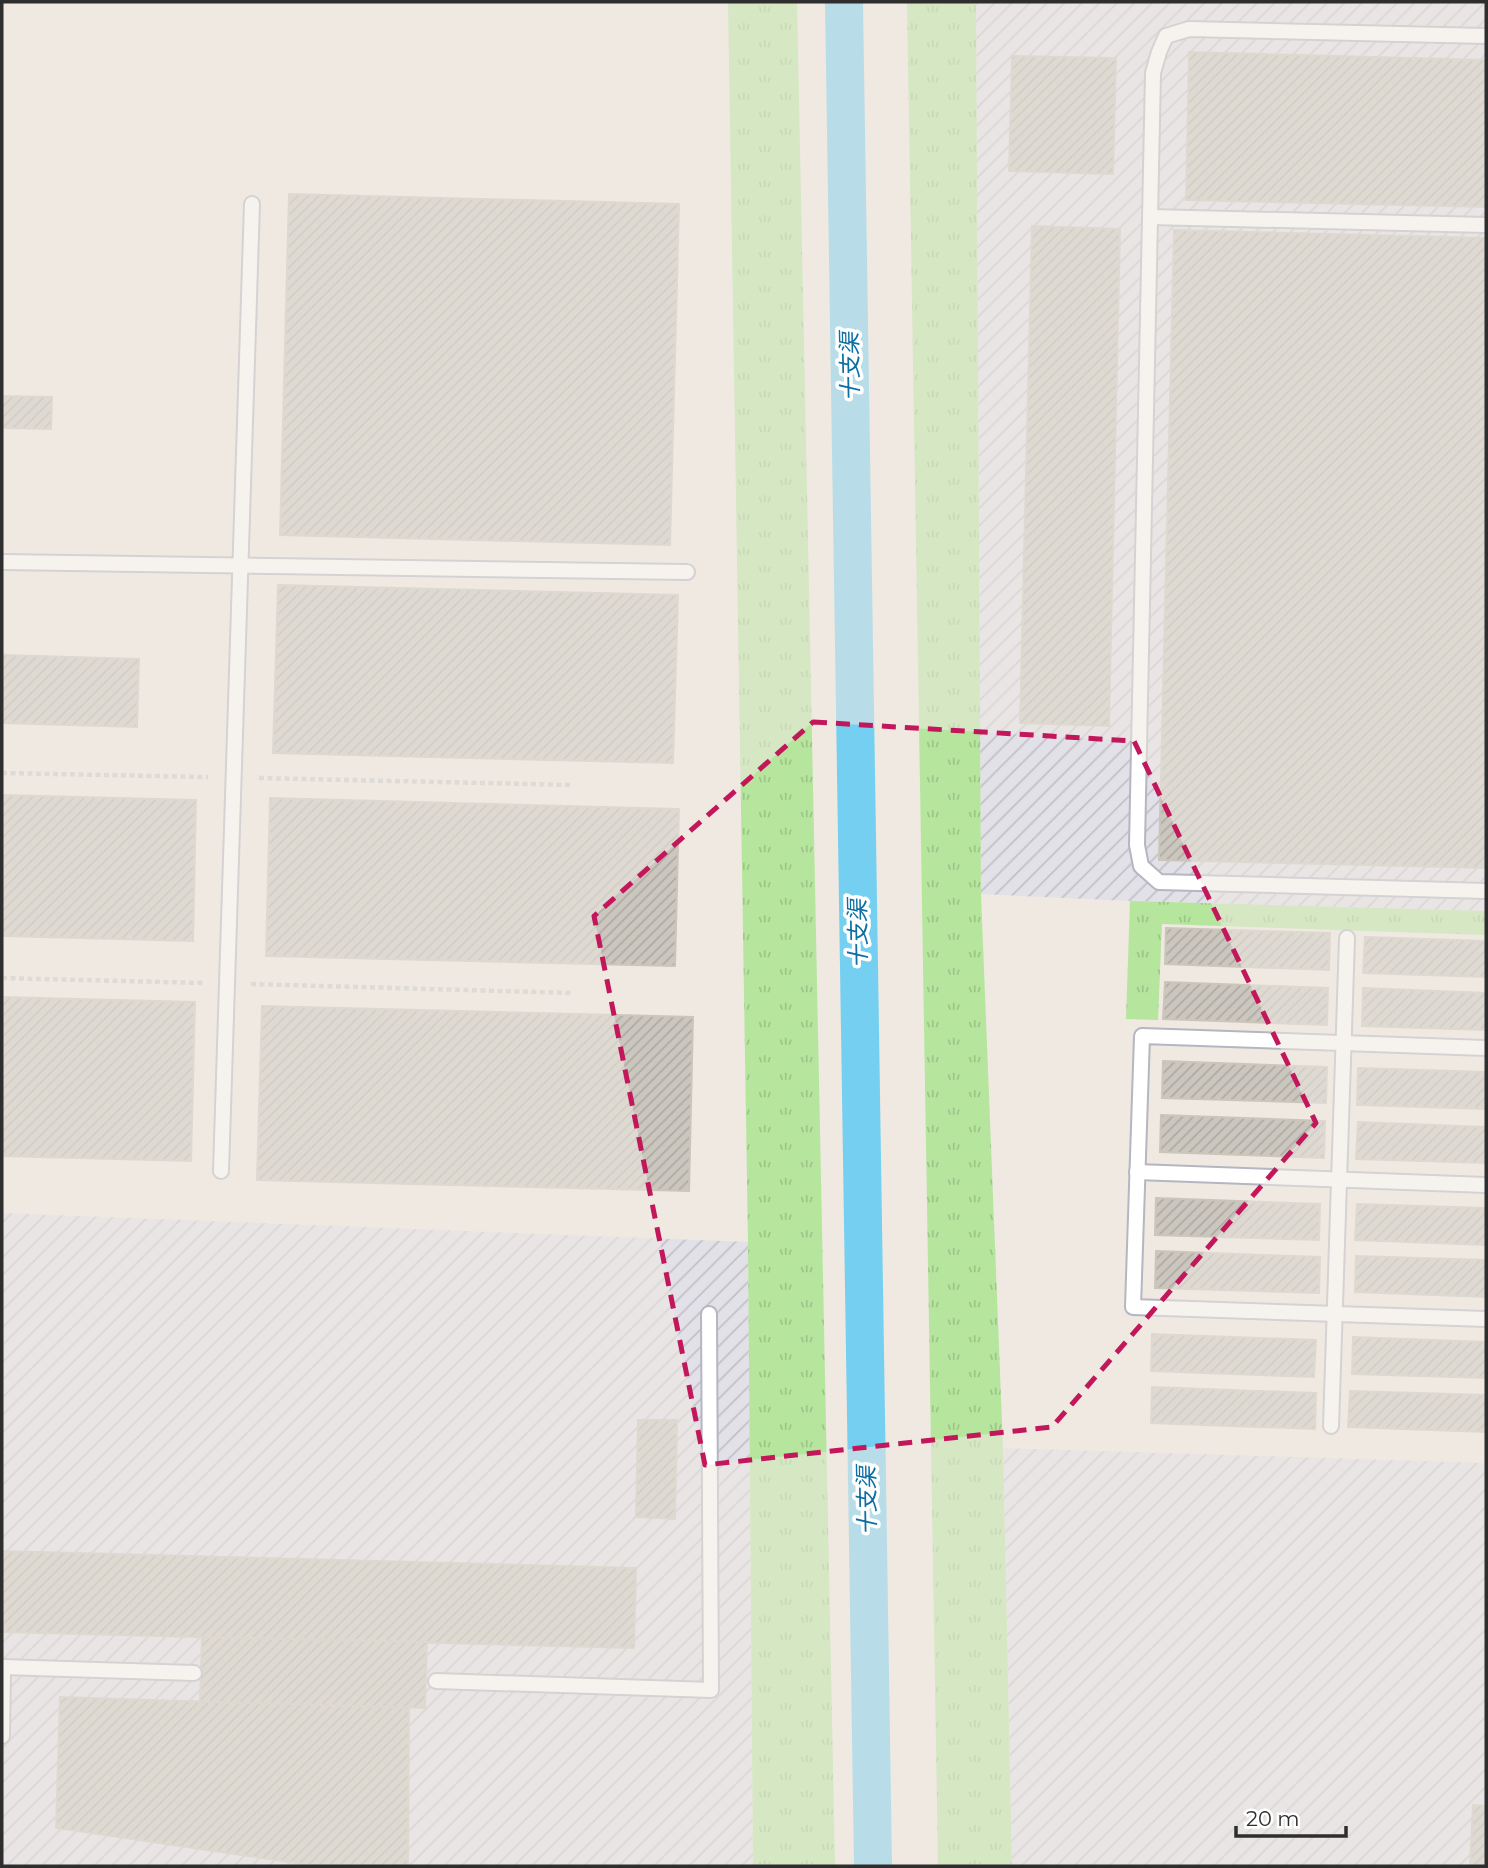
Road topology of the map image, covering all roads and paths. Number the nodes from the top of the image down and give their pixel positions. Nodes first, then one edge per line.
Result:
1 (1486, 36) edge
2 (252, 204) dead end
3 (1150, 217) junction
4 (1486, 225) edge
5 (2, 562) edge
6 (241, 566) junction
7 (687, 572) dead end
8 (2, 773) edge
9 (234, 778) junction
10 (573, 785) dead end
11 (1486, 891) edge
12 (1347, 938) dead end
13 (2, 978) edge
14 (227, 984) junction
15 (572, 993) dead end
16 (1343, 1044) junction
17 (1486, 1048) edge
18 (221, 1171) dead end
19 (1137, 1172) junction
20 (1339, 1180) junction
21 (1486, 1185) edge
22 (709, 1314) dead end
23 (1335, 1314) junction
24 (1486, 1319) edge
25 (1331, 1426) dead end
26 (3, 1667) edge
27 (194, 1673) dead end
28 (436, 1681) dead end
29 (2, 1736) edge

1 - 3 lane
2 - 6 lane
3 - 4 lane
3 - 11 lane
5 - 6 lane
6 - 7 lane
6 - 9 lane
8 - 9 path
9 - 10 path
9 - 14 lane
12 - 16 lane
13 - 14 path
14 - 15 path
14 - 18 lane
16 - 17 lane
16 - 19 lane
16 - 20 lane
19 - 20 lane
19 - 23 lane
20 - 21 lane
20 - 23 lane
22 - 28 lane
23 - 24 lane
23 - 25 lane
26 - 27 lane
26 - 29 lane

